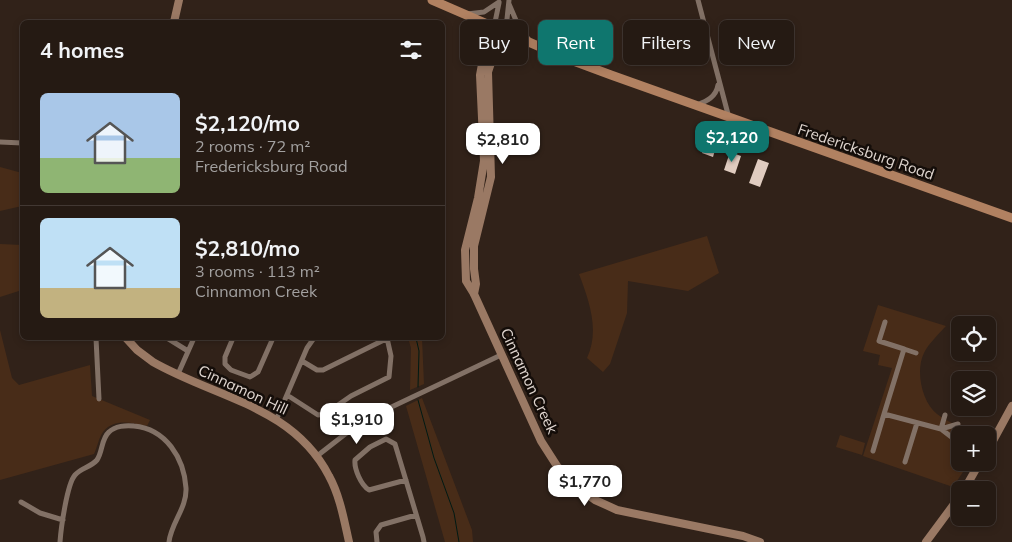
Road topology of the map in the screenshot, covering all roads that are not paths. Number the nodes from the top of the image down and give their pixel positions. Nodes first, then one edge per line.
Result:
1 (179, 0) edge
2 (432, 0) edge
3 (698, 0) edge
4 (499, 1) edge
5 (509, 2) edge
6 (466, 15) junction
7 (174, 20) edge
8 (477, 20) edge
9 (498, 20) edge
10 (506, 20) edge
11 (528, 42) edge
12 (531, 43) junction
13 (482, 65) edge
14 (490, 65) edge
15 (719, 82) junction
16 (480, 96) junction
17 (488, 96) junction
18 (695, 106) junction
19 (729, 118) junction
20 (0, 142) edge
21 (20, 143) edge
22 (1012, 218) edge
23 (469, 269) junction
24 (885, 322) dead end
25 (96, 340) edge
26 (128, 340) edge
27 (170, 340) edge
28 (193, 340) edge
29 (232, 340) edge
30 (272, 340) edge
31 (313, 340) edge
32 (384, 340) edge
33 (388, 340) edge
34 (904, 349) junction
35 (188, 351) junction
36 (916, 352) dead end
37 (501, 355) junction
38 (302, 361) junction
39 (178, 374) junction
40 (287, 395) junction
41 (99, 399) dead end
42 (1012, 406) edge
43 (884, 414) junction
44 (945, 415) dead end
45 (276, 418) junction
46 (917, 423) junction
47 (958, 424) dead end
48 (942, 429) junction
49 (996, 435) edge
50 (951, 436) edge
51 (873, 451) dead end
52 (317, 456) junction
53 (905, 462) dead end
54 (406, 480) junction
55 (21, 502) dead end
56 (951, 508) edge
57 (416, 515) junction
58 (63, 520) junction
59 (60, 542) edge
60 (169, 542) edge
61 (350, 542) edge
62 (378, 542) edge
63 (424, 542) edge
64 (760, 542) edge
65 (926, 542) edge

1 - 7 street
2 - 6 main road, Fredericksburg Road
3 - 15 street
4 - 6 street
4 - 9 street
5 - 10 street
5 - 12 street
6 - 8 main road, Fredericksburg Road
11 - 12 main road, Fredericksburg Road
12 - 18 main road, Fredericksburg Road
13 - 16 street, Cinnamon Creek
14 - 17 street, Cinnamon Creek
15 - 18 street
15 - 19 street
16 - 17 street
16 - 23 street, Cinnamon Creek
17 - 23 street, Cinnamon Creek
18 - 19 main road, Fredericksburg Road
19 - 22 main road, Fredericksburg Road
20 - 21 street
23 - 37 street, Cinnamon Creek
24 - 34 street
25 - 41 street
26 - 39 street, Cinnamon Hill
27 - 35 street
28 - 35 street
29 - 30 street
31 - 38 street
32 - 38 street
33 - 40 street
34 - 36 street
34 - 43 street
35 - 39 street
37 - 52 street
37 - 64 street, Cinnamon Creek
38 - 40 street
39 - 45 street, Cinnamon Hill
40 - 45 street
42 - 49 street
43 - 46 street
43 - 51 street
44 - 48 street
45 - 52 street, Cinnamon Hill
46 - 48 street
46 - 53 street
47 - 48 street
48 - 50 street
52 - 61 street, Cinnamon Hill
54 - 54 street
54 - 57 street
55 - 58 street
56 - 65 street
57 - 62 street
57 - 63 street
58 - 59 street
58 - 60 street

